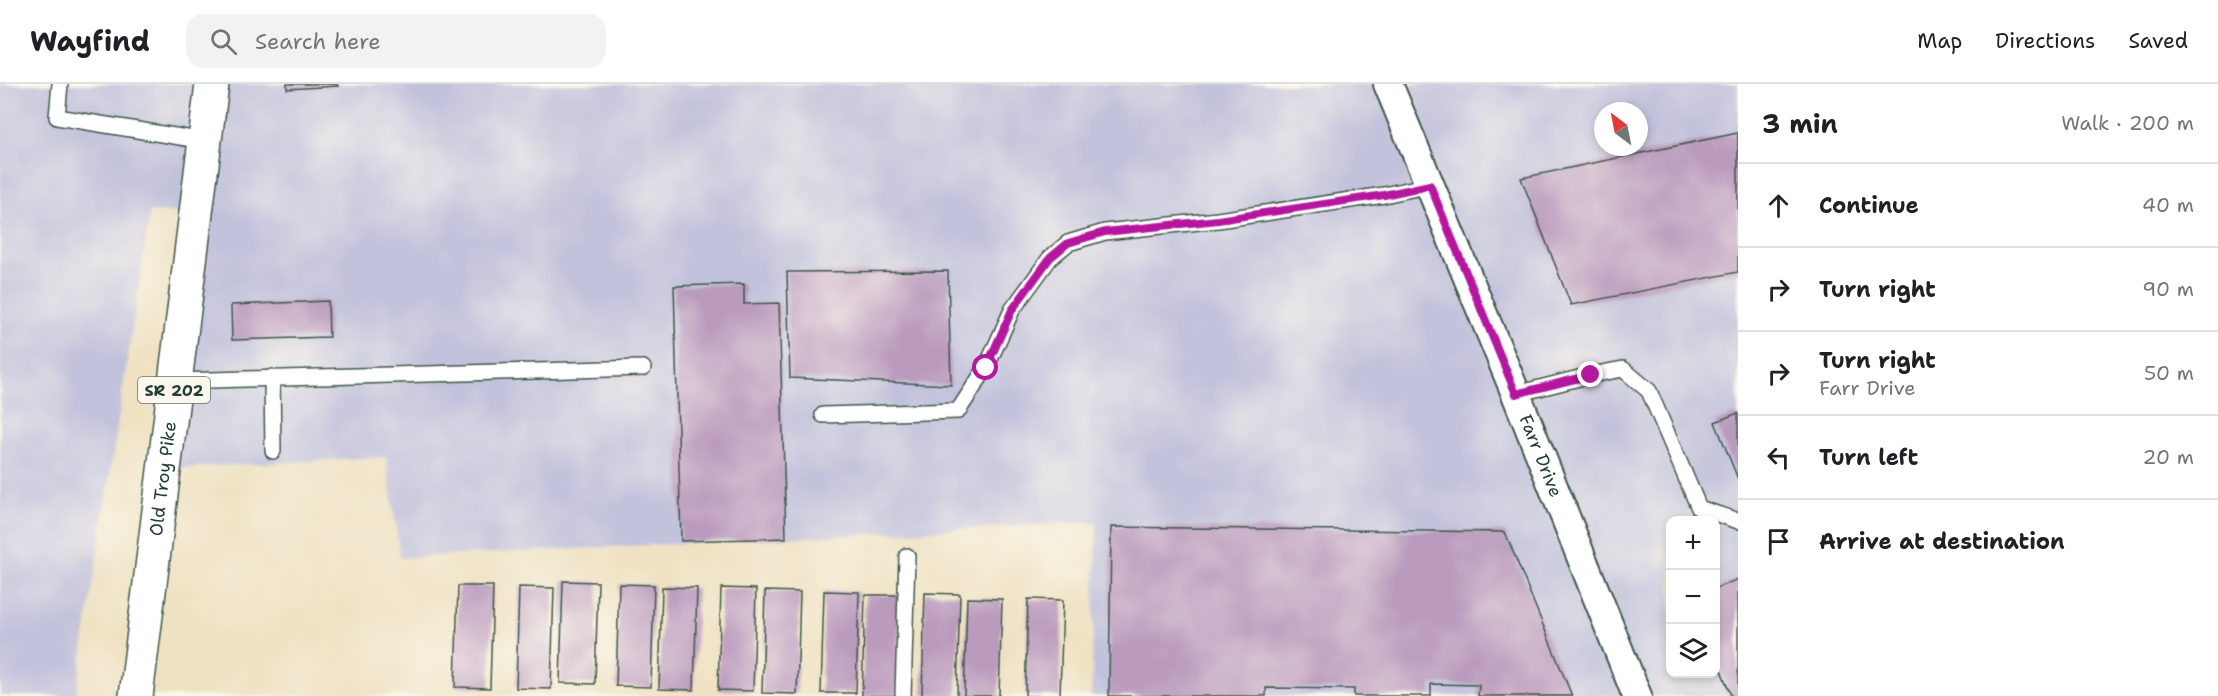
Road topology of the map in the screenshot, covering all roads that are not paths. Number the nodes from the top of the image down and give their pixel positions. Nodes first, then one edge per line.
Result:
1 (60, 84) edge
2 (212, 84) edge
3 (1388, 84) edge
4 (205, 141) junction
5 (1430, 185) junction
6 (643, 368) dead end
7 (272, 377) junction
8 (176, 381) junction
9 (1516, 394) junction
10 (822, 415) dead end
11 (273, 451) dead end
12 (1738, 521) edge
13 (907, 556) dead end
14 (136, 696) edge
15 (903, 696) edge
16 (1637, 696) edge

1 - 4 lane
2 - 4 main road, Old Troy Pike / SR 202
3 - 5 street, Farr Drive
4 - 8 main road, Old Troy Pike / SR 202
5 - 9 street, Farr Drive
5 - 10 lane
6 - 7 lane
7 - 8 lane
7 - 11 lane
8 - 14 main road, Old Troy Pike / SR 202
9 - 12 lane
9 - 16 street, Farr Drive
13 - 15 lane

